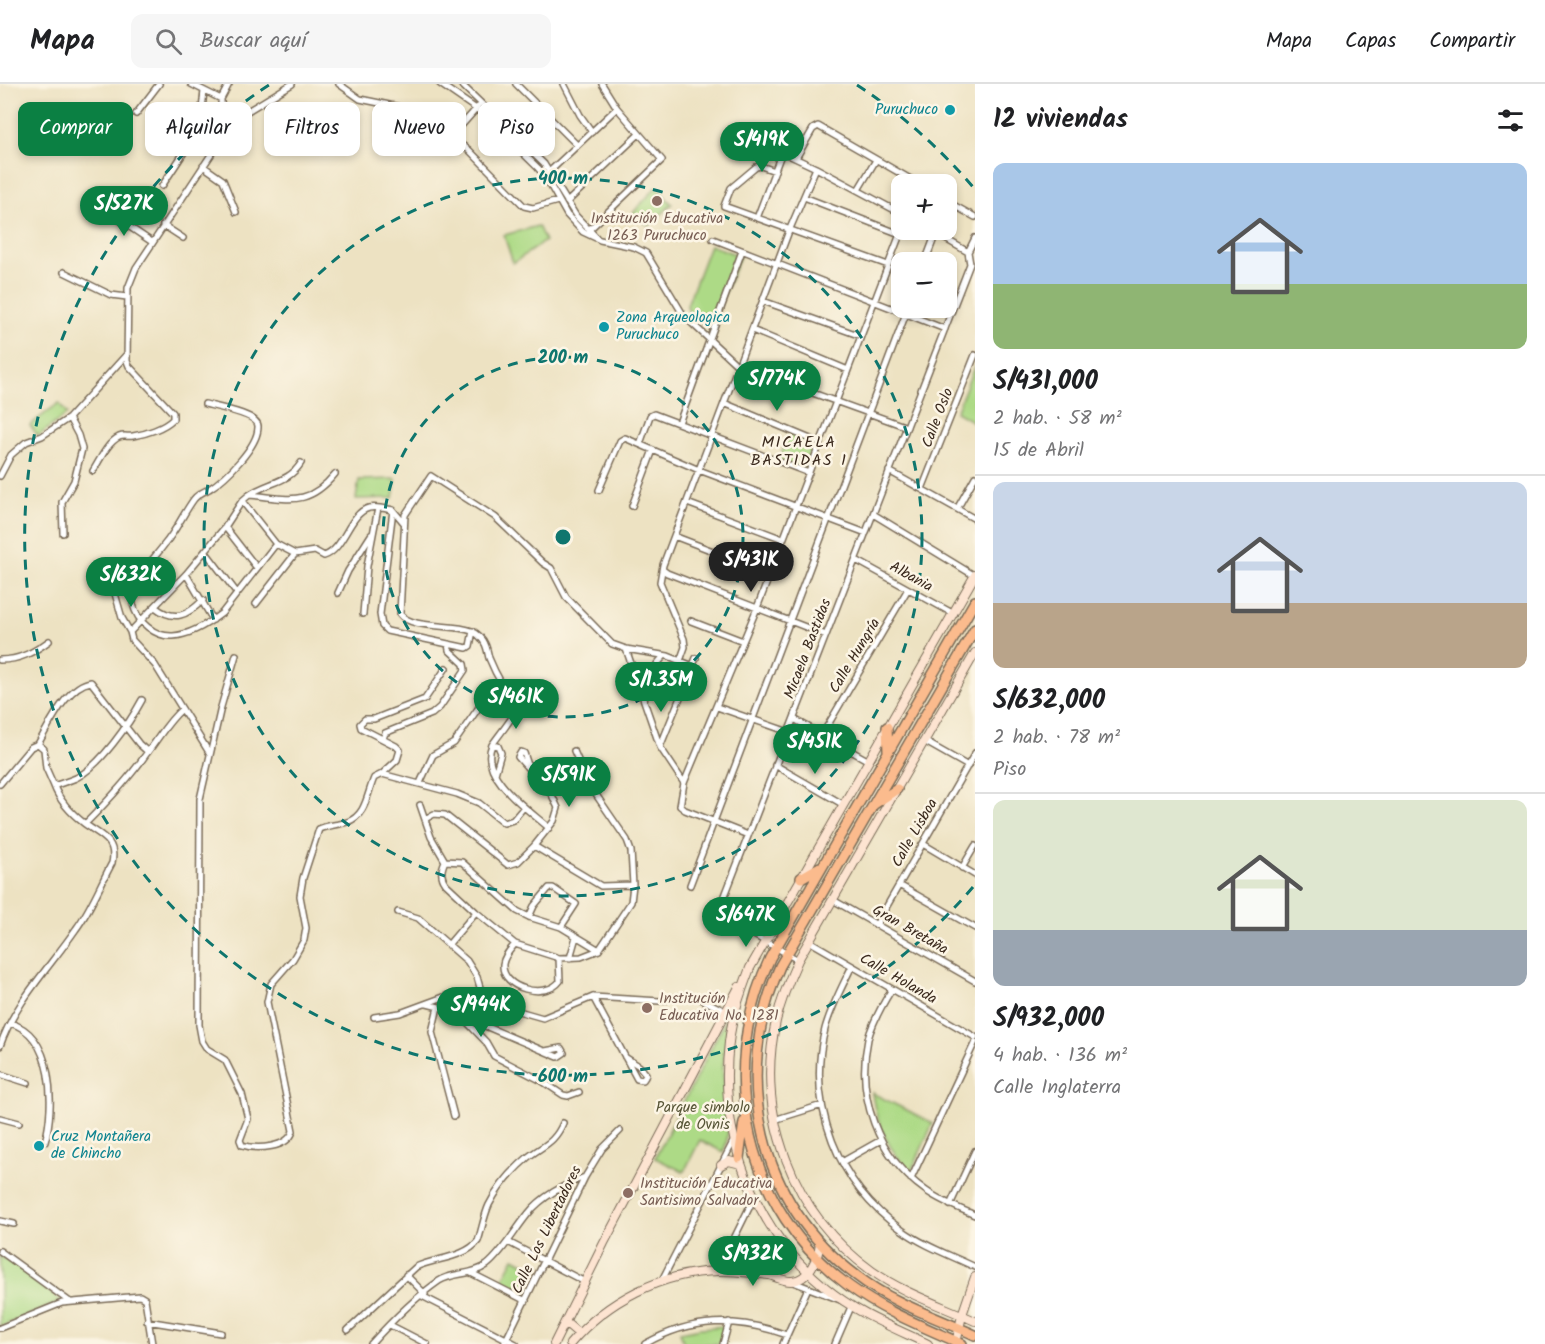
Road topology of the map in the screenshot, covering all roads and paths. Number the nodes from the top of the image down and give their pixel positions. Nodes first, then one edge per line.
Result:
1 (159, 84) edge
2 (190, 84) edge
3 (229, 84) edge
4 (292, 84) edge
5 (339, 84) edge
6 (440, 84) edge
7 (461, 84) edge
8 (516, 84) edge
9 (564, 84) edge
10 (602, 84) edge
11 (204, 91) junction
12 (221, 99) junction
13 (221, 102) edge
14 (373, 102) edge
15 (480, 102) edge
16 (478, 107) edge
17 (252, 108) edge
18 (617, 108) junction
19 (476, 109) junction
20 (136, 114) dead end
21 (466, 121) edge
22 (592, 132) junction
23 (638, 135) junction
24 (577, 146) junction
25 (466, 148) edge
26 (210, 156) edge
27 (531, 156) edge
28 (796, 158) junction
29 (876, 160) junction
30 (203, 166) junction
31 (816, 168) junction
32 (775, 171) junction
33 (548, 174) junction
34 (900, 174) edge
35 (162, 186) dead end
36 (858, 190) junction
37 (804, 197) junction
38 (558, 201) junction
39 (567, 202) junction
40 (957, 207) edge
41 (891, 208) edge
42 (236, 212) dead end
43 (109, 213) dead end
44 (975, 217) edge
45 (757, 218) junction
46 (163, 225) junction
47 (891, 228) edge
48 (589, 230) junction
49 (789, 231) junction
50 (183, 238) dead end
51 (975, 238) edge
52 (713, 239) dead end
53 (600, 240) junction
54 (898, 240) edge
55 (948, 240) edge
56 (152, 242) junction
57 (742, 251) junction
58 (968, 252) junction
59 (777, 264) junction
60 (888, 265) junction
61 (972, 266) edge
62 (64, 272) dead end
63 (127, 297) junction
64 (763, 301) junction
65 (874, 302) junction
66 (891, 306) edge
67 (904, 318) edge
68 (923, 318) edge
69 (945, 329) junction
70 (752, 330) junction
71 (861, 336) junction
72 (710, 338) junction
73 (127, 354) junction
74 (975, 355) edge
75 (738, 366) junction
76 (848, 370) junction
77 (836, 401) junction
78 (724, 403) junction
79 (205, 404) dead end
80 (868, 413) junction
81 (69, 418) junction
82 (679, 423) junction
83 (907, 427) junction
84 (712, 436) junction
85 (820, 443) junction
86 (640, 444) junction
87 (653, 450) junction
88 (301, 463) dead end
89 (699, 470) junction
90 (93, 471) dead end
91 (889, 471) junction
92 (809, 473) junction
93 (335, 474) dead end
94 (0, 476) edge
95 (975, 477) edge
96 (922, 489) junction
97 (599, 490) dead end
98 (249, 495) junction
99 (242, 501) junction
100 (687, 503) junction
101 (632, 506) dead end
102 (796, 507) junction
103 (378, 508) junction
104 (957, 509) junction
105 (393, 510) junction
106 (873, 514) junction
107 (828, 519) junction
108 (975, 519) edge
109 (404, 523) junction
110 (225, 527) junction
111 (63, 533) dead end
112 (372, 533) junction
113 (866, 533) junction
114 (674, 536) junction
115 (783, 539) junction
116 (276, 544) junction
117 (206, 551) junction
118 (295, 554) junction
119 (856, 560) junction
120 (257, 568) junction
121 (663, 570) junction
122 (770, 573) junction
123 (186, 574) junction
124 (975, 576) edge
125 (908, 589) junction
126 (114, 590) dead end
127 (237, 593) junction
128 (338, 593) dead end
129 (203, 600) junction
130 (975, 601) edge
131 (256, 604) dead end
132 (155, 607) junction
133 (757, 608) junction
134 (363, 614) dead end
135 (954, 614) junction
136 (141, 620) junction
137 (213, 620) junction
138 (691, 621) dead end
139 (789, 621) junction
140 (975, 629) edge
141 (130, 632) junction
142 (473, 632) junction
143 (826, 635) junction
144 (49, 640) dead end
145 (743, 641) junction
146 (448, 644) junction
147 (626, 649) junction
148 (975, 653) edge
149 (236, 655) dead end
150 (664, 656) junction
151 (696, 658) dead end
152 (0, 660) edge
153 (680, 661) junction
154 (693, 666) junction
155 (446, 668) dead end
156 (491, 690) dead end
157 (142, 700) dead end
158 (644, 700) junction
159 (717, 707) junction
160 (182, 709) junction
161 (794, 719) junction
162 (752, 720) junction
163 (125, 727) junction
164 (887, 727) junction
165 (789, 732) junction
166 (822, 735) junction
167 (383, 739) junction
168 (924, 741) junction
169 (38, 744) junction
170 (492, 745) junction
171 (660, 747) junction
172 (148, 752) junction
173 (574, 752) dead end
174 (887, 753) junction
175 (975, 753) edge
176 (210, 756) junction
177 (869, 761) junction
178 (775, 765) junction
179 (968, 766) junction
180 (530, 768) dead end
181 (382, 774) junction
182 (495, 774) junction
183 (420, 783) junction
184 (684, 783) junction
185 (0, 784) edge
186 (54, 786) junction
187 (897, 789) junction
188 (844, 805) junction
189 (420, 806) dead end
190 (871, 806) junction
191 (524, 807) junction
192 (425, 819) junction
193 (712, 822) junction
194 (85, 824) junction
195 (549, 828) junction
196 (748, 835) junction
197 (922, 844) junction
198 (534, 846) junction
199 (975, 846) edge
200 (445, 861) junction
201 (824, 864) junction
202 (962, 868) junction
203 (975, 875) edge
204 (801, 878) junction
205 (633, 885) junction
206 (690, 885) dead end
207 (899, 885) junction
208 (832, 900) junction
209 (398, 912) dead end
210 (476, 912) junction
211 (529, 917) junction
212 (876, 925) junction
213 (561, 927) junction
214 (975, 928) edge
215 (576, 937) junction
216 (765, 941) junction
217 (809, 942) junction
218 (514, 944) junction
219 (448, 945) junction
220 (776, 947) junction
221 (599, 950) junction
222 (786, 954) junction
223 (559, 958) junction
224 (570, 958) junction
225 (798, 960) junction
226 (852, 966) junction
227 (750, 968) junction
228 (975, 981) edge
229 (891, 989) junction
230 (593, 997) junction
231 (483, 998) junction
232 (425, 1004) junction
233 (438, 1007) junction
234 (725, 1011) junction
235 (734, 1016) junction
236 (374, 1017) dead end
237 (463, 1017) junction
238 (10, 1023) junction
239 (975, 1036) edge
240 (975, 1042) edge
241 (0, 1046) edge
242 (545, 1051) dead end
243 (625, 1057) dead end
244 (0, 1074) edge
245 (28, 1083) dead end
246 (579, 1092) dead end
247 (822, 1105) junction
248 (746, 1113) junction
249 (454, 1116) dead end
250 (0, 1118) edge
251 (774, 1120) junction
252 (19, 1123) dead end
253 (563, 1123) dead end
254 (620, 1131) dead end
255 (734, 1140) junction
256 (881, 1140) junction
257 (45, 1142) dead end
258 (975, 1151) edge
259 (740, 1161) junction
260 (842, 1162) junction
261 (721, 1165) junction
262 (585, 1177) junction
263 (911, 1179) junction
264 (754, 1198) junction
265 (950, 1205) junction
266 (975, 1215) edge
267 (0, 1221) edge
268 (14, 1224) dead end
269 (508, 1242) junction
270 (820, 1244) junction
271 (0, 1251) edge
272 (816, 1258) junction
273 (797, 1261) junction
274 (545, 1262) junction
275 (670, 1265) junction
276 (975, 1267) edge
277 (718, 1271) junction
278 (808, 1272) junction
279 (471, 1273) junction
280 (406, 1275) junction
281 (975, 1276) edge
282 (682, 1277) junction
283 (663, 1280) junction
284 (791, 1281) junction
285 (585, 1282) junction
286 (808, 1288) junction
287 (423, 1295) junction
288 (526, 1301) junction
289 (72, 1302) junction
290 (848, 1304) junction
291 (962, 1315) junction
292 (147, 1321) junction
293 (975, 1321) edge
294 (565, 1322) junction
295 (729, 1322) junction
296 (390, 1325) junction
297 (0, 1328) edge
298 (959, 1328) junction
299 (348, 1330) dead end
300 (221, 1333) dead end
301 (579, 1334) junction
302 (787, 1335) junction
303 (975, 1335) edge
304 (506, 1342) edge
305 (959, 1343) edge
306 (152, 1344) edge
307 (371, 1344) edge
308 (427, 1344) edge
309 (516, 1344) edge
310 (554, 1344) edge
311 (570, 1344) edge
312 (645, 1344) edge
313 (723, 1344) edge
314 (783, 1344) edge
315 (835, 1344) edge
316 (928, 1344) edge

1 - 20 street
2 - 11 street
3 - 12 street
4 - 17 street
5 - 14 street
6 - 19 street
7 - 15 street
8 - 24 street
9 - 22 street
10 - 18 street
11 - 12 street
11 - 35 street
12 - 13 street
16 - 19 street
18 - 22 street
18 - 23 street
19 - 21 street
19 - 33 street
22 - 24 street
23 - 39 street
23 - 48 street
24 - 33 street
25 - 38 street
26 - 30 street
27 - 33 street
28 - 29 street
28 - 31 street
28 - 32 street
29 - 34 street
29 - 36 street
30 - 42 street
30 - 46 street
31 - 36 street
31 - 37 street
32 - 45 street
32 - 45 street
33 - 38 street
33 - 39 street
36 - 41 street
37 - 47 street
37 - 49 street
38 - 53 street
39 - 48 street
40 - 44 street
43 - 56 street
45 - 49 street
46 - 50 street
46 - 56 street
48 - 53 street
49 - 59 street
49 - 60 street
51 - 58 street
52 - 57 street
53 - 72 street
54 - 60 street
55 - 58 street
56 - 63 street
57 - 59 street
57 - 72 street
58 - 61 street
59 - 64 street
59 - 65 street
60 - 65 street
61 - 69 street, Micaela Bastidas
62 - 63 street
63 - 73 street
64 - 70 street
64 - 71 street
65 - 66 street
65 - 71 street
67 - 80 street
68 - 69 street
69 - 83 street, Micaela Bastidas
70 - 75 street
70 - 76 street
71 - 76 street
72 - 75 street
72 - 82 street
73 - 81 street
73 - 90 street
74 - 96 street, Calle Oslo
75 - 77 street
75 - 78 street
76 - 77 street
77 - 80 street
77 - 85 street
78 - 84 street
78 - 85 street
79 - 136 street
80 - 83 street
80 - 107 street
81 - 94 street
81 - 111 street
82 - 84 street
82 - 86 street
83 - 91 street, Micaela Bastidas
84 - 89 street
84 - 92 street
85 - 92 street
86 - 87 street
86 - 97 street
87 - 89 street
87 - 101 street
88 - 98 street
89 - 100 street
89 - 102 street
91 - 96 street
91 - 106 street, Micaela Bastidas
92 - 102 street
93 - 98 street
95 - 104 street
96 - 104 street
98 - 99 street
99 - 110 street
99 - 116 street
100 - 114 street
100 - 115 street
102 - 107 street
102 - 115 street
103 - 105 street
103 - 112 street
103 - 118 street
104 - 108 street
105 - 109 street
105 - 146 street
106 - 113 street, Micaela Bastidas
106 - 124 street
107 - 113 street
107 - 139 street
109 - 142 street
109 - 147 street
110 - 117 street
110 - 120 street
112 - 128 street
112 - 134 street
113 - 119 street, Micaela Bastidas
114 - 121 street
114 - 122 street
115 - 122 street
116 - 118 street
116 - 120 street
117 - 123 street
117 - 127 street
118 - 131 street
119 - 125 street, Albania
119 - 143 street, Micaela Bastidas
120 - 127 street
121 - 133 street
121 - 153 street
122 - 133 street
123 - 129 street
123 - 132 street
124 - 135 street
125 - 135 street, Albania
125 - 166 street, Calle Hungría
126 - 141 street
127 - 137 street
129 - 132 street
129 - 137 street
130 - 174 main road
132 - 136 street
133 - 139 street
133 - 145 street
135 - 164 street
136 - 137 street
136 - 141 street
138 - 145 street
139 - 143 street
139 - 162 street
140 - 190 main road
141 - 160 street
142 - 146 street
142 - 170 street
143 - 161 street, Micaela Bastidas
144 - 152 street
145 - 159 street
146 - 167 street
147 - 150 street
147 - 158 street
148 - 168 street
149 - 176 street
150 - 153 street
150 - 158 street
151 - 154 street
153 - 154 street
154 - 171 street
155 - 167 street
156 - 183 street
157 - 163 street
158 - 171 street
159 - 162 street
159 - 184 street
160 - 172 street
160 - 176 street
161 - 165 street, Micaela Bastidas
161 - 166 street
162 - 165 street
162 - 193 street
163 - 169 street
163 - 172 street
163 - 186 street
164 - 174 main road
164 - 177 street
165 - 178 street, Micaela Bastidas
166 - 177 street
167 - 181 street
168 - 179 street
168 - 187 street
169 - 185 street
169 - 186 street
170 - 182 street
170 - 182 street
171 - 184 street
172 - 194 street
173 - 205 street
174 - 201 main road
175 - 179 street, Calle Lisboa
176 - 181 street
177 - 188 street
178 - 188 street
178 - 196 street, Micaela Bastidas
179 - 197 street, Calle Lisboa
180 - 195 street
181 - 183 street
182 - 191 street
183 - 191 street
184 - 193 street
186 - 194 street
187 - 190 main road
187 - 208 street
188 - 204 street
189 - 192 street
190 - 222 main road
191 - 195 street
192 - 198 street
192 - 200 street
193 - 196 street
193 - 206 street
194 - 238 street
195 - 198 street
196 - 216 street, Micaela Bastidas
197 - 202 street
197 - 207 street, Calle Lisboa
198 - 205 street
199 - 202 street
200 - 210 street
200 - 211 street
201 - 204 main road
201 - 220 main road
202 - 203 street
204 - 216 street
205 - 221 street
207 - 212 street, Calle Lisboa
207 - 214 street
208 - 212 street, Gran Bretaña
208 - 217 street
209 - 219 street
210 - 218 street
210 - 219 street
211 - 213 street
211 - 213 street
212 - 228 street, Gran Bretaña
213 - 215 street
215 - 221 street
215 - 224 street
216 - 220 street
216 - 227 street
217 - 225 street
217 - 226 street, Calle Holanda
218 - 223 street
218 - 223 street
219 - 231 street
220 - 222 street
220 - 248 main road
221 - 224 street
222 - 225 street
222 - 270 main road
223 - 224 street
225 - 251 street
226 - 229 street, Calle Holanda
226 - 247 street
227 - 234 street
227 - 235 street
229 - 239 street, Calle Holanda
229 - 256 street
230 - 231 street
230 - 234 street
230 - 243 street
231 - 232 street
232 - 233 street
232 - 236 street
233 - 237 street
233 - 249 street
234 - 235 street
234 - 285 street
235 - 255 street
237 - 242 street
237 - 246 street
238 - 241 street
238 - 257 street
240 - 263 street
244 - 245 street
247 - 251 street
247 - 260 street
248 - 259 main road
248 - 272 main road
250 - 252 street
251 - 291 street
253 - 280 street
254 - 262 street, Calle Los Libertadores
255 - 259 street
255 - 261 street
256 - 260 street
256 - 263 street
258 - 265 street
259 - 261 street
259 - 264 street
260 - 276 street
261 - 275 street
262 - 269 street
262 - 274 street, Calle Los Libertadores
263 - 265 street
264 - 273 street
264 - 277 street
265 - 266 street
267 - 268 street
269 - 274 street
269 - 279 street
270 - 272 street
270 - 298 main road
271 - 289 street
272 - 278 street
272 - 305 main road
273 - 278 street
273 - 284 street
274 - 285 street
274 - 288 street, Calle Los Libertadores
275 - 282 street
275 - 283 street
277 - 282 street
277 - 284 street
278 - 284 street
278 - 290 street
279 - 287 street
279 - 288 street
280 - 287 street
280 - 299 street
281 - 291 street
282 - 283 street
283 - 301 street
284 - 286 street
285 - 294 street
286 - 290 street
286 - 302 street
287 - 296 street
287 - 304 street
288 - 304 street, Calle Los Libertadores
289 - 292 street
289 - 297 street
290 - 315 street
290 - 316 street
291 - 293 street
291 - 298 street
292 - 300 street
292 - 306 street
294 - 301 street
294 - 310 street
295 - 302 street
295 - 312 street
295 - 313 street
296 - 307 street
296 - 308 street
298 - 303 main road
298 - 305 street
301 - 311 street
302 - 314 street
304 - 309 street

